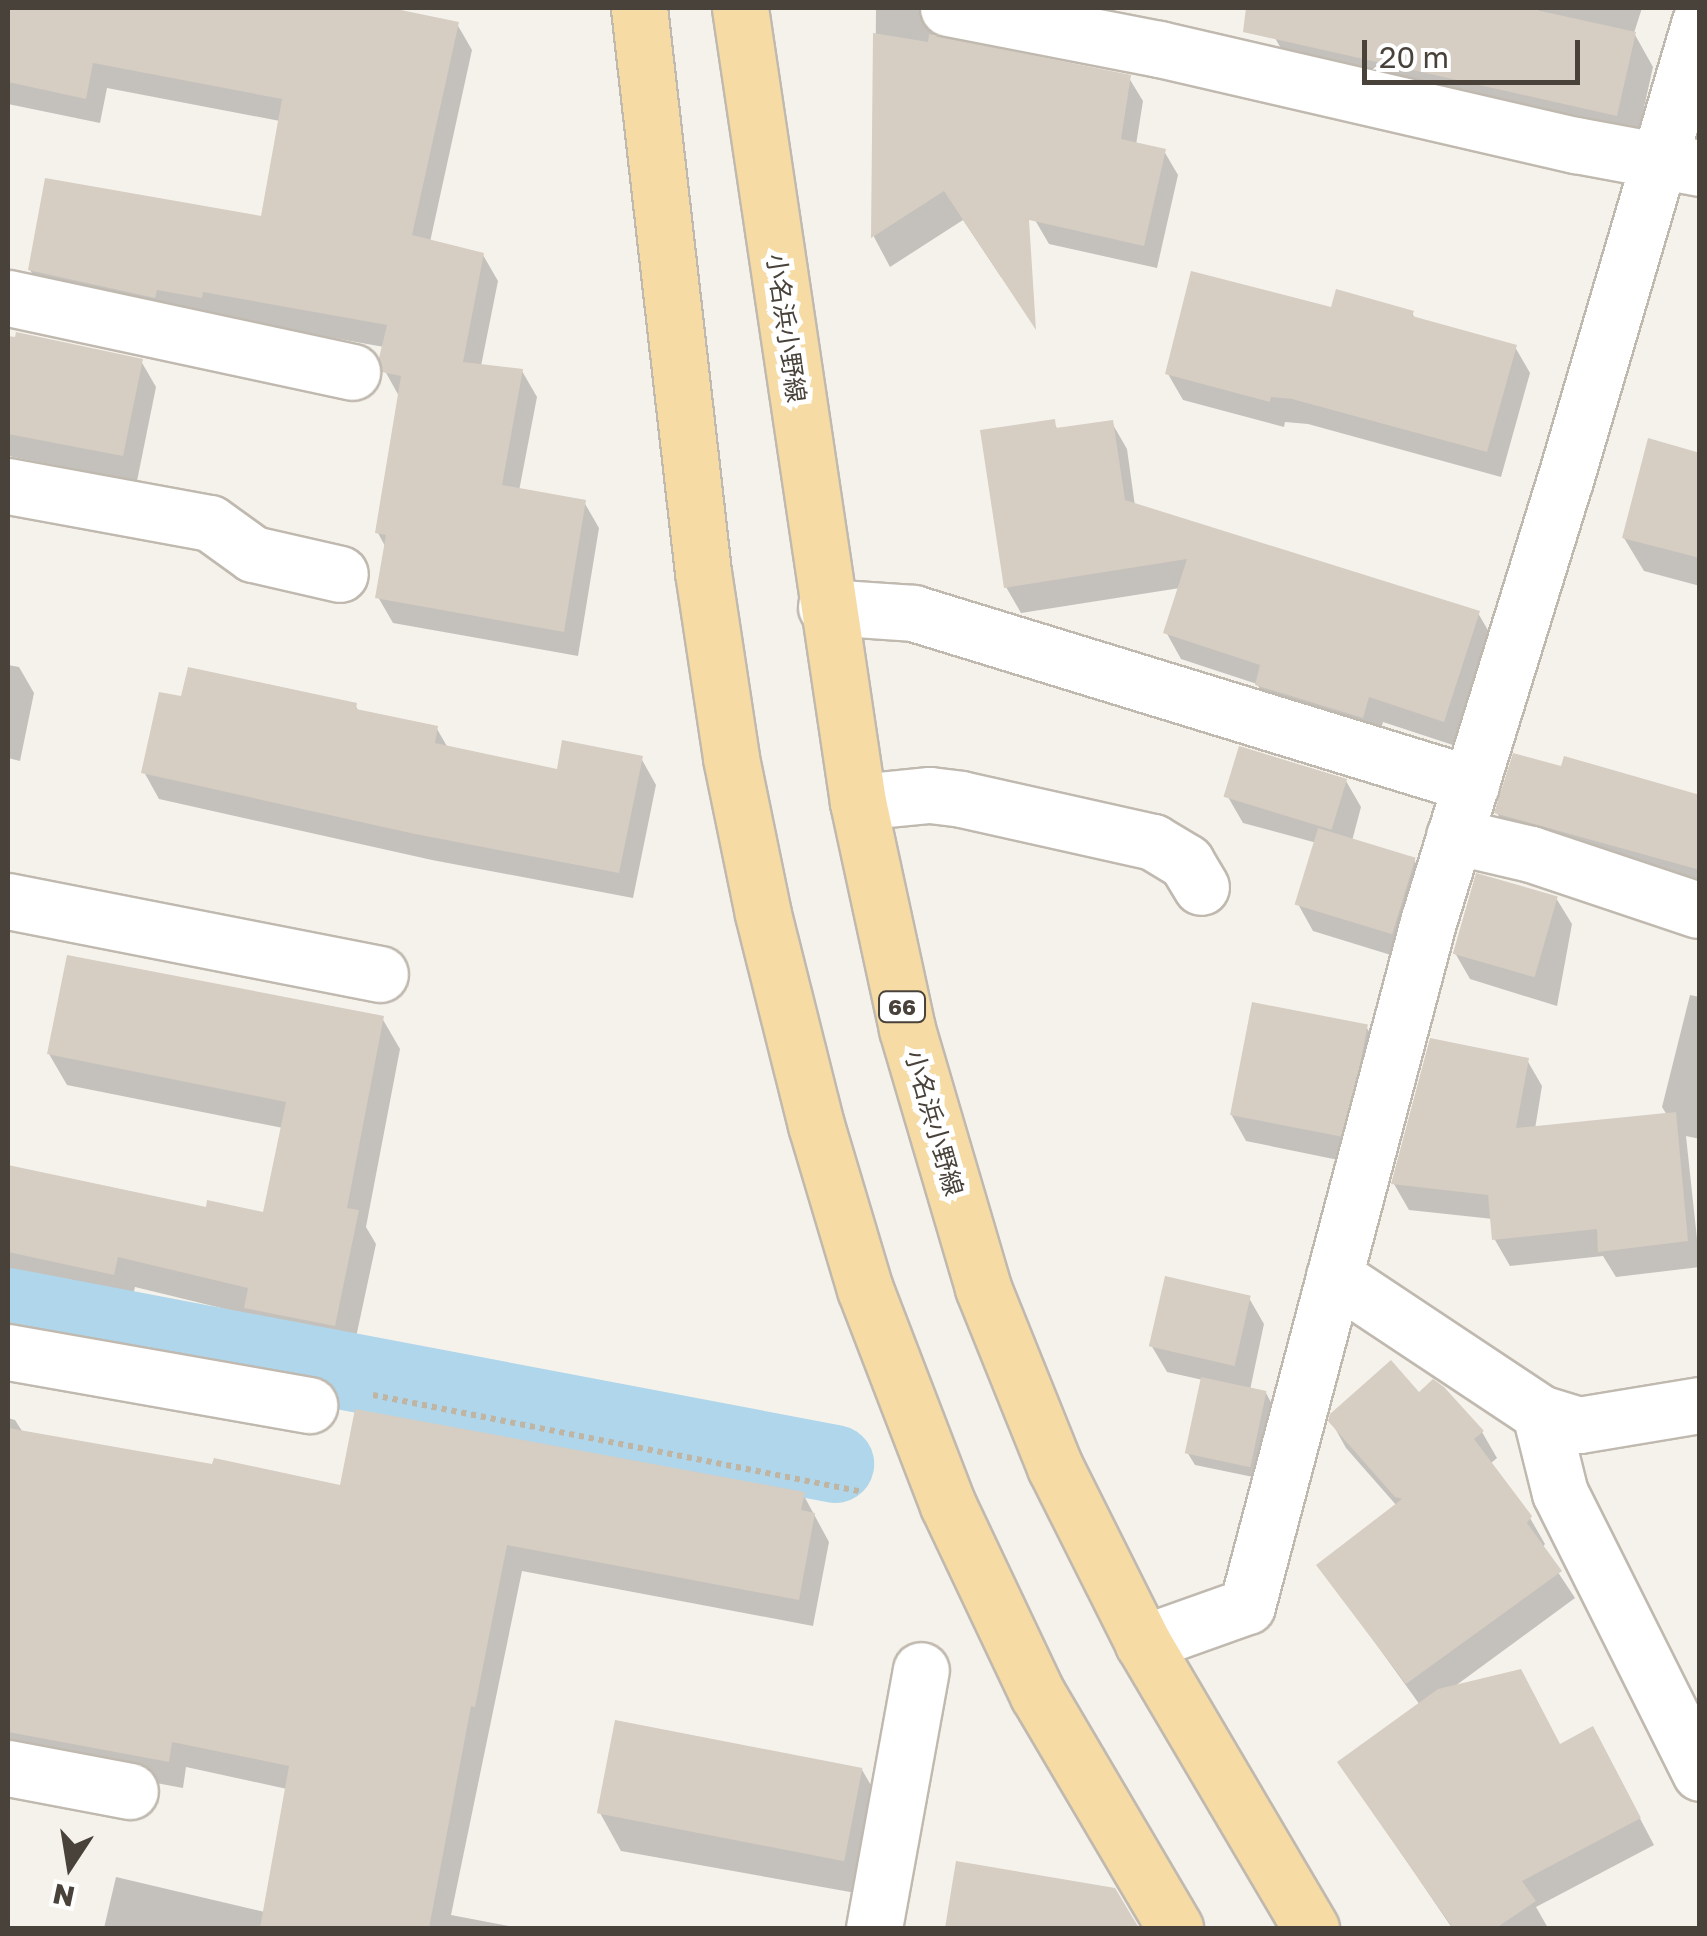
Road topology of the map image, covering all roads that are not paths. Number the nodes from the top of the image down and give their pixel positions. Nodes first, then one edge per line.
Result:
1 (639, 8) edge
2 (740, 8) edge
3 (948, 8) edge
4 (1700, 20) edge
5 (1680, 162) edge
6 (8, 298) edge
7 (352, 372) dead end
8 (8, 486) edge
9 (340, 574) dead end
10 (826, 607) junction
11 (1471, 784) junction
12 (858, 802) junction
13 (1454, 836) junction
14 (1200, 887) dead end
15 (8, 901) edge
16 (1698, 910) edge
17 (380, 974) dead end
18 (1334, 1276) junction
19 (8, 1352) edge
20 (309, 1405) road end
21 (1700, 1405) edge
22 (1540, 1413) junction
23 (1143, 1643) junction
24 (921, 1670) dead end
25 (8, 1768) edge
26 (1700, 1773) edge
27 (130, 1791) dead end
28 (874, 1928) edge
29 (1176, 1928) edge
30 (1312, 1928) edge

1 - 29 main road
2 - 10 main road, 小名浜小野線 / 66
3 - 5 street
4 - 5 street
5 - 11 street
6 - 7 street
8 - 9 street
10 - 11 street
10 - 12 main road, 小名浜小野線 / 66
11 - 13 street
12 - 14 street
12 - 23 main road, 小名浜小野線 / 66
13 - 16 street
13 - 18 street
15 - 17 street
18 - 22 street
18 - 23 street
19 - 20 street
21 - 22 street
22 - 26 street
23 - 30 main road, 小名浜小野線 / 66
24 - 28 street
25 - 27 street

